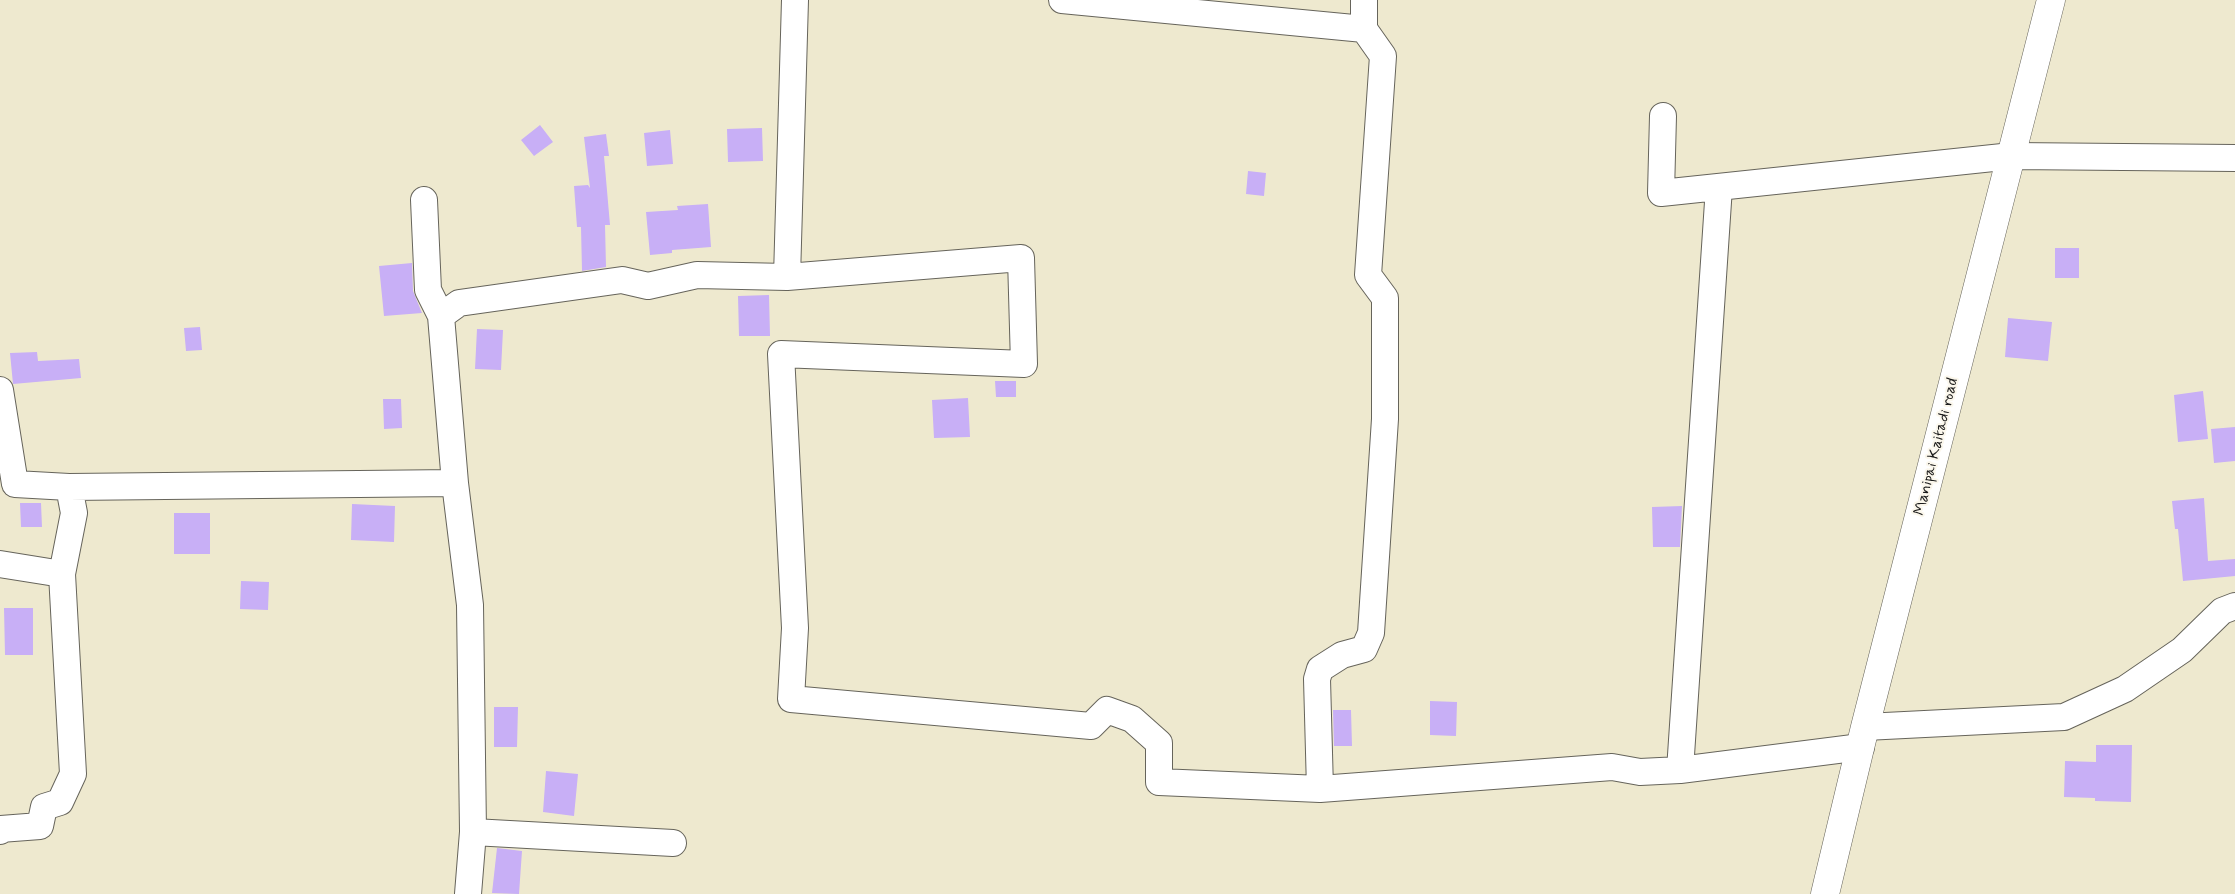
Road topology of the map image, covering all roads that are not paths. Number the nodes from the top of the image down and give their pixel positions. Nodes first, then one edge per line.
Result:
1 (795, 0) edge
2 (1062, 0) edge
3 (1364, 0) edge
4 (2051, 0) edge
5 (1364, 29) junction
6 (1663, 116) dead end
7 (2012, 156) junction
8 (2235, 158) edge
9 (1719, 187) junction
10 (424, 200) dead end
11 (787, 277) junction
12 (441, 316) junction
13 (0, 390) edge
14 (455, 483) junction
15 (69, 487) junction
16 (0, 564) edge
17 (62, 574) junction
18 (2235, 606) edge
19 (1863, 737) junction
20 (1680, 770) junction
21 (1320, 789) junction
22 (0, 830) edge
23 (473, 832) junction
24 (673, 843) dead end
25 (468, 894) edge
26 (1825, 894) edge

1 - 11 street
2 - 5 street
3 - 5 street
4 - 7 main road, Manipai Kaitadi road
5 - 21 street
6 - 9 street
7 - 8 street
7 - 9 street
7 - 19 main road, Manipai Kaitadi road
9 - 20 street
10 - 12 street
11 - 12 street
11 - 21 street
12 - 14 street
13 - 15 street
14 - 15 street
14 - 23 street
15 - 17 street
16 - 17 street
17 - 22 street
18 - 19 street
19 - 20 street
19 - 26 main road, Manipai Kaitadi road
20 - 21 street
23 - 24 street
23 - 25 street

